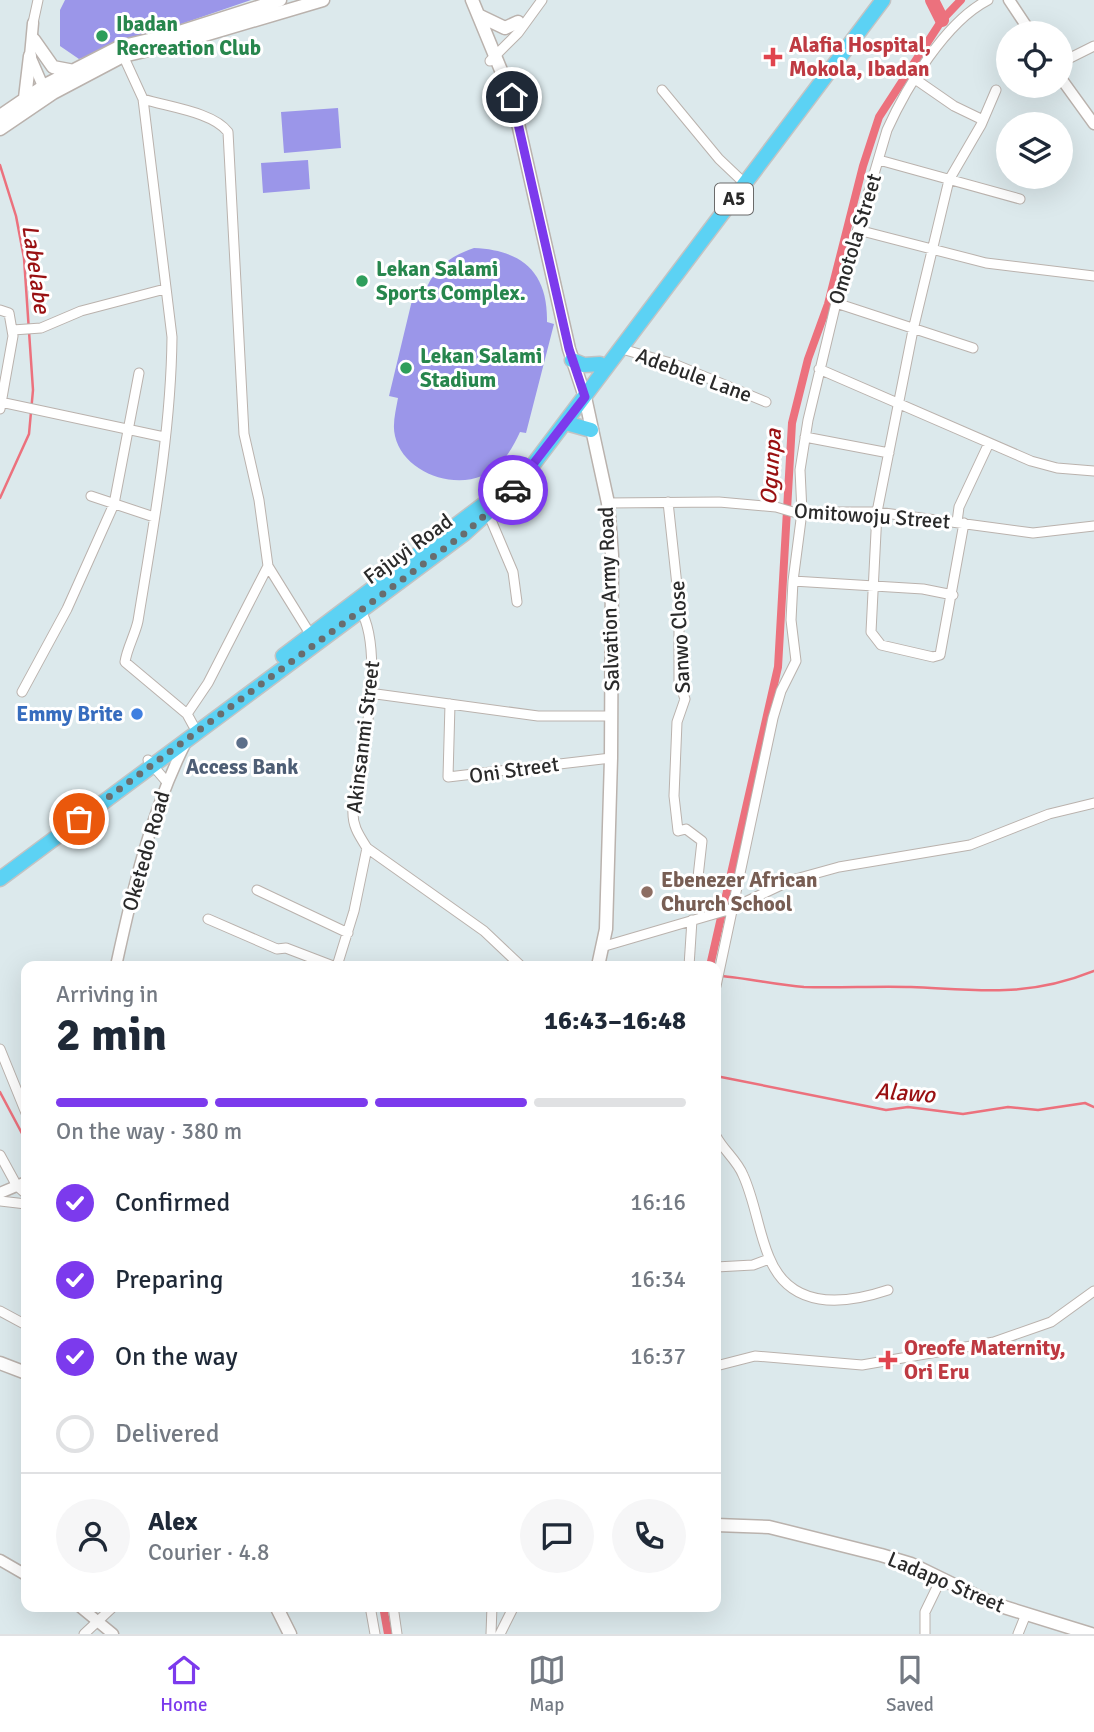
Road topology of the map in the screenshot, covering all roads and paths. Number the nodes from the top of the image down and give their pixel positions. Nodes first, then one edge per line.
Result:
1 (38, 0) edge
2 (279, 0) edge
3 (323, 0) edge
4 (464, 0) edge
5 (472, 0) edge
6 (535, 0) edge
7 (542, 0) edge
8 (871, 0) edge
9 (883, 0) edge
10 (988, 0) edge
11 (1009, 0) edge
12 (480, 16) junction
13 (1023, 21) edge
14 (519, 22) junction
15 (33, 23) junction
16 (34, 40) junction
17 (1094, 46) edge
18 (121, 52) junction
19 (492, 55) junction
20 (30, 56) junction
21 (1073, 56) edge
22 (74, 71) junction
23 (915, 79) junction
24 (48, 90) junction
25 (662, 90) dead end
26 (996, 90) dead end
27 (1073, 95) edge
28 (26, 98) junction
29 (143, 99) junction
30 (0, 116) edge
31 (984, 120) junction
32 (1094, 124) edge
33 (0, 129) edge
34 (879, 160) junction
35 (739, 177) junction
36 (949, 180) junction
37 (1020, 199) dead end
38 (858, 230) junction
39 (934, 250) junction
40 (1094, 276) edge
41 (165, 289) junction
42 (836, 303) junction
43 (0, 310) edge
44 (13, 330) junction
45 (913, 330) junction
46 (973, 348) dead end
47 (622, 349) junction
48 (572, 360) junction
49 (600, 364) junction
50 (819, 369) junction
51 (139, 373) dead end
52 (584, 392) junction
53 (766, 402) dead end
54 (901, 402) junction
55 (1, 404) edge
56 (566, 423) junction
57 (127, 429) junction
58 (591, 430) junction
59 (805, 436) junction
60 (164, 437) junction
61 (989, 443) junction
62 (889, 453) junction
63 (1094, 471) edge
64 (91, 496) dead end
65 (668, 502) junction
66 (608, 503) junction
67 (114, 504) junction
68 (798, 512) junction
69 (877, 512) junction
70 (488, 513) junction
71 (154, 517) junction
72 (961, 522) junction
73 (1094, 526) edge
74 (268, 566) junction
75 (793, 581) junction
76 (873, 586) junction
77 (953, 595) junction
78 (517, 602) dead end
79 (358, 605) junction
80 (314, 639) junction
81 (22, 692) dead end
82 (369, 693) junction
83 (450, 705) junction
84 (612, 716) junction
85 (190, 720) junction
86 (187, 740) junction
87 (611, 758) junction
88 (150, 762) junction
89 (166, 781) junction
90 (1094, 803) edge
91 (367, 848) junction
92 (0, 869) edge
93 (698, 877) dead end
94 (0, 879) edge
95 (257, 891) dead end
96 (731, 909) junction
97 (208, 919) dead end
98 (692, 920) junction
99 (348, 933) junction
100 (605, 946) junction
101 (117, 961) edge
102 (321, 961) edge
103 (337, 961) edge
104 (515, 961) edge
105 (600, 961) edge
106 (689, 961) edge
107 (720, 961) edge
108 (0, 1049) edge
109 (21, 1101) edge
110 (721, 1143) edge
111 (0, 1155) edge
112 (21, 1184) edge
113 (0, 1193) edge
114 (0, 1201) edge
115 (21, 1203) edge
116 (769, 1259) junction
117 (721, 1267) edge
118 (888, 1290) dead end
119 (1094, 1291) edge
120 (0, 1311) edge
121 (21, 1322) edge
122 (0, 1363) edge
123 (721, 1366) edge
124 (21, 1371) edge
125 (721, 1525) edge
126 (0, 1560) edge
127 (21, 1572) edge
128 (941, 1579) junction
129 (88, 1612) edge
130 (108, 1612) edge
131 (279, 1612) edge
132 (371, 1612) edge
133 (394, 1612) edge
134 (492, 1612) edge
135 (511, 1612) edge
136 (1026, 1614) junction
137 (99, 1620) junction
138 (84, 1634) edge
139 (113, 1634) edge
140 (290, 1634) edge
141 (375, 1634) edge
142 (397, 1634) edge
143 (491, 1634) edge
144 (500, 1634) edge
145 (925, 1634) edge
146 (1018, 1634) edge
147 (1091, 1634) edge

1 - 15 street
2 - 18 main road
3 - 18 main road
4 - 19 main road, Salvation Army Road
5 - 12 main road, Salvation Army Road
6 - 14 street
7 - 19 street
8 - 35 highway, Fajuyi Road / A5
9 - 47 highway, Fajuyi Road / A5
10 - 23 street, Omotola Street
11 - 13 street
12 - 14 main road
12 - 19 main road, Salvation Army Road
14 - 19 street
15 - 16 street
15 - 20 street
16 - 22 main road
16 - 24 street
17 - 21 street
18 - 22 main road
18 - 24 main road
18 - 29 street
19 - 48 main road, Salvation Army Road
20 - 24 street
20 - 28 main road
22 - 24 main road
23 - 31 street
23 - 34 street, Omotola Street
24 - 28 main road
24 - 33 main road
25 - 35 street
26 - 31 street
27 - 32 street
28 - 30 main road
29 - 41 street
29 - 74 street
31 - 36 street
34 - 36 street
34 - 38 street, Omotola Street
35 - 49 highway, Fajuyi Road / A5
36 - 37 street
36 - 39 street
38 - 39 street
38 - 42 street, Omotola Street
39 - 40 street
39 - 45 street
41 - 44 street
41 - 60 street
42 - 45 street
42 - 50 street, Omotola Street
43 - 44 street
44 - 55 street
45 - 46 street
45 - 54 street
47 - 52 highway, Fajuyi Road / A5
47 - 53 street, Adebule Lane
48 - 49 highway
48 - 52 main road, Salvation Army Road
49 - 52 highway, Fajuyi Road / A5
50 - 54 street
50 - 59 street, Omotola Street
51 - 57 street
52 - 56 highway, Fajuyi Road / A5
52 - 58 main road, Salvation Army Road
52 - 79 highway, Fajuyi Road / A5
54 - 61 street
54 - 62 street
55 - 57 street
56 - 58 highway
56 - 70 highway, Fajuyi Road / A5
57 - 60 street
57 - 67 street
58 - 66 main road, Salvation Army Road
59 - 62 street
59 - 68 street, Omotola Street
60 - 71 street
61 - 63 street
61 - 72 street
62 - 69 street
64 - 67 street
65 - 66 street, Omitowoju Street
65 - 68 street, Omitowoju Street
65 - 93 street, Sanwo Close
66 - 84 main road, Salvation Army Road
67 - 71 street
67 - 81 street
68 - 69 street, Omitowoju Street
68 - 75 street, Omotola Street
69 - 72 street, Omitowoju Street
69 - 76 street
70 - 78 street
70 - 79 highway, Fajuyi Road / A5
71 - 85 street
72 - 73 street, Omitowoju Street
72 - 77 street
74 - 80 street
74 - 85 street
75 - 76 street
75 - 96 street, Omotola Street
76 - 77 street
76 - 77 street
79 - 80 highway, Fajuyi Road / A5
79 - 82 street, Akinsanmi Street
80 - 85 highway, Fajuyi Road / A5
80 - 86 highway, Fajuyi Road / A5
82 - 83 street
82 - 91 street, Akinsanmi Street
83 - 84 street
83 - 87 street, Oni Street
84 - 87 main road, Salvation Army Road
85 - 88 highway, Fajuyi Road / A5
86 - 88 highway, Fajuyi Road / A5
86 - 89 street, Oketedo Road
87 - 100 main road, Salvation Army Road
88 - 89 street
88 - 92 highway, Fajuyi Road / A5
88 - 94 highway, Fajuyi Road / A5
89 - 101 street, Oketedo Road
90 - 96 street
91 - 99 street
91 - 104 street
95 - 99 street
96 - 98 street
96 - 107 street, Omotola Street
97 - 102 street
98 - 100 street
98 - 106 street
99 - 103 street
100 - 105 main road, Salvation Army Road
108 - 109 street
110 - 116 street
111 - 112 street
112 - 113 street
114 - 115 street
116 - 117 street
116 - 118 street
119 - 123 street
120 - 121 street
122 - 124 main road
125 - 128 main road, Ladapo Street
126 - 127 street
128 - 136 main road, Ladapo Street
128 - 145 street
129 - 137 street
130 - 137 street
131 - 140 main road
132 - 141 street
133 - 142 street
134 - 143 street
135 - 144 street
136 - 146 street
136 - 147 main road, Ladapo Street
137 - 138 street
137 - 139 street

